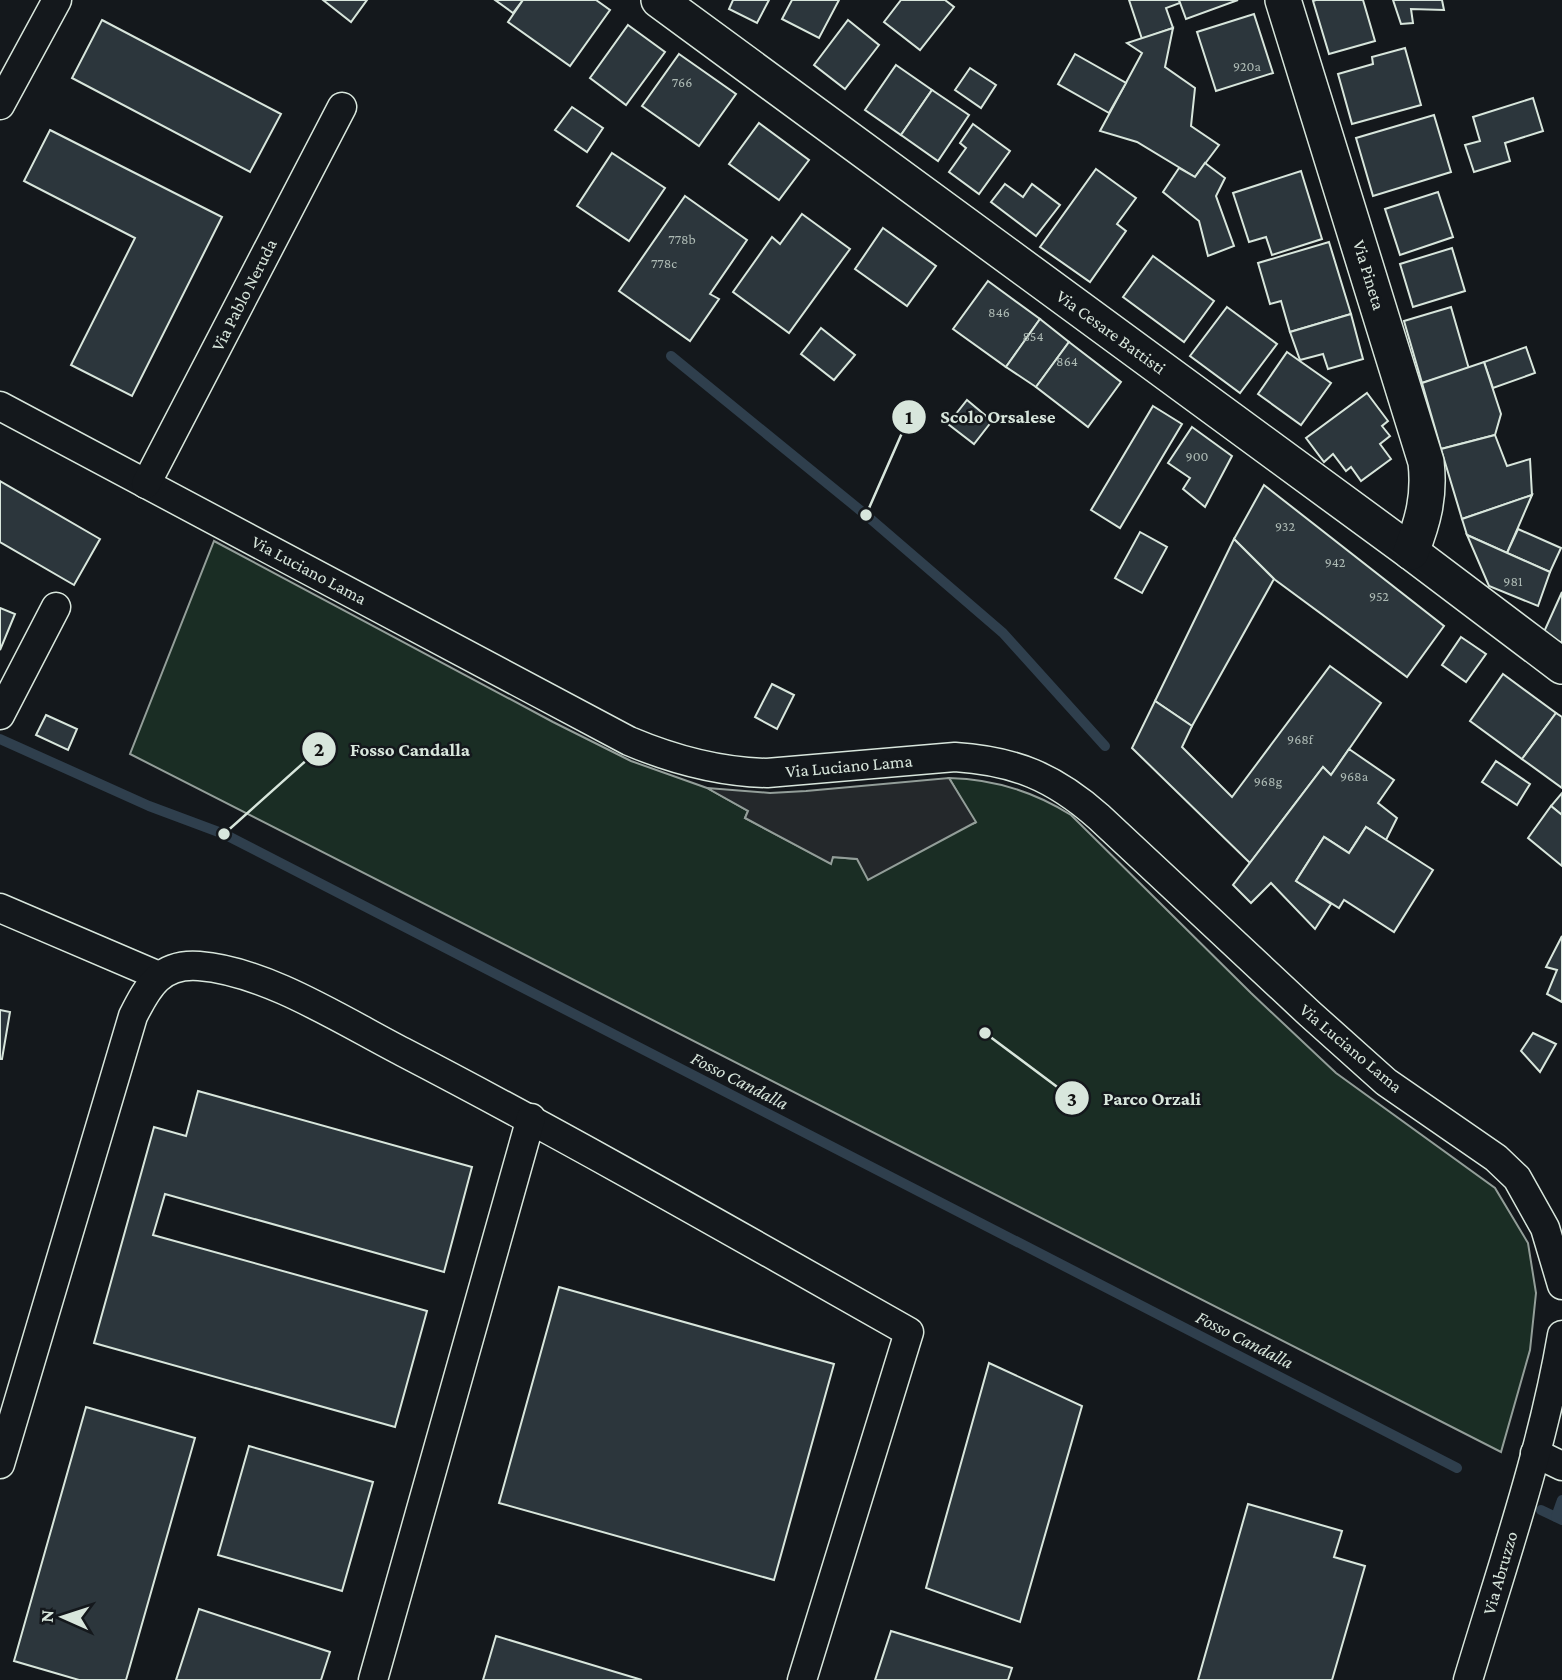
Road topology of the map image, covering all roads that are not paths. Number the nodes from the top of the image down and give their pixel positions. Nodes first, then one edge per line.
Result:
1 (57, 0) edge
2 (659, 0) edge
3 (1283, 0) edge
4 (0, 106) edge
5 (342, 107) dead end
6 (0, 406) edge
7 (146, 484) junction
8 (1411, 552) junction
9 (56, 607) dead end
10 (1562, 666) edge
11 (0, 715) edge
12 (0, 908) edge
13 (159, 976) junction
14 (531, 1118) junction
15 (1562, 1285) edge
16 (1562, 1335) edge
17 (1533, 1460) junction
18 (0, 1464) edge
19 (1562, 1466) edge
20 (373, 1680) edge
21 (802, 1680) edge
22 (1468, 1680) edge

1 - 4 street
2 - 8 street, Via Cesare Battisti
3 - 8 street, Via Pineta
5 - 7 street, Via Pablo Neruda
6 - 7 street, Via Luciano Lama
7 - 15 street, Via Luciano Lama
8 - 10 street, Via Cesare Battisti
9 - 11 street
12 - 13 street
13 - 14 street
13 - 18 street
14 - 20 street
14 - 21 street
16 - 17 street
17 - 19 street
17 - 22 street, Via Abruzzo

